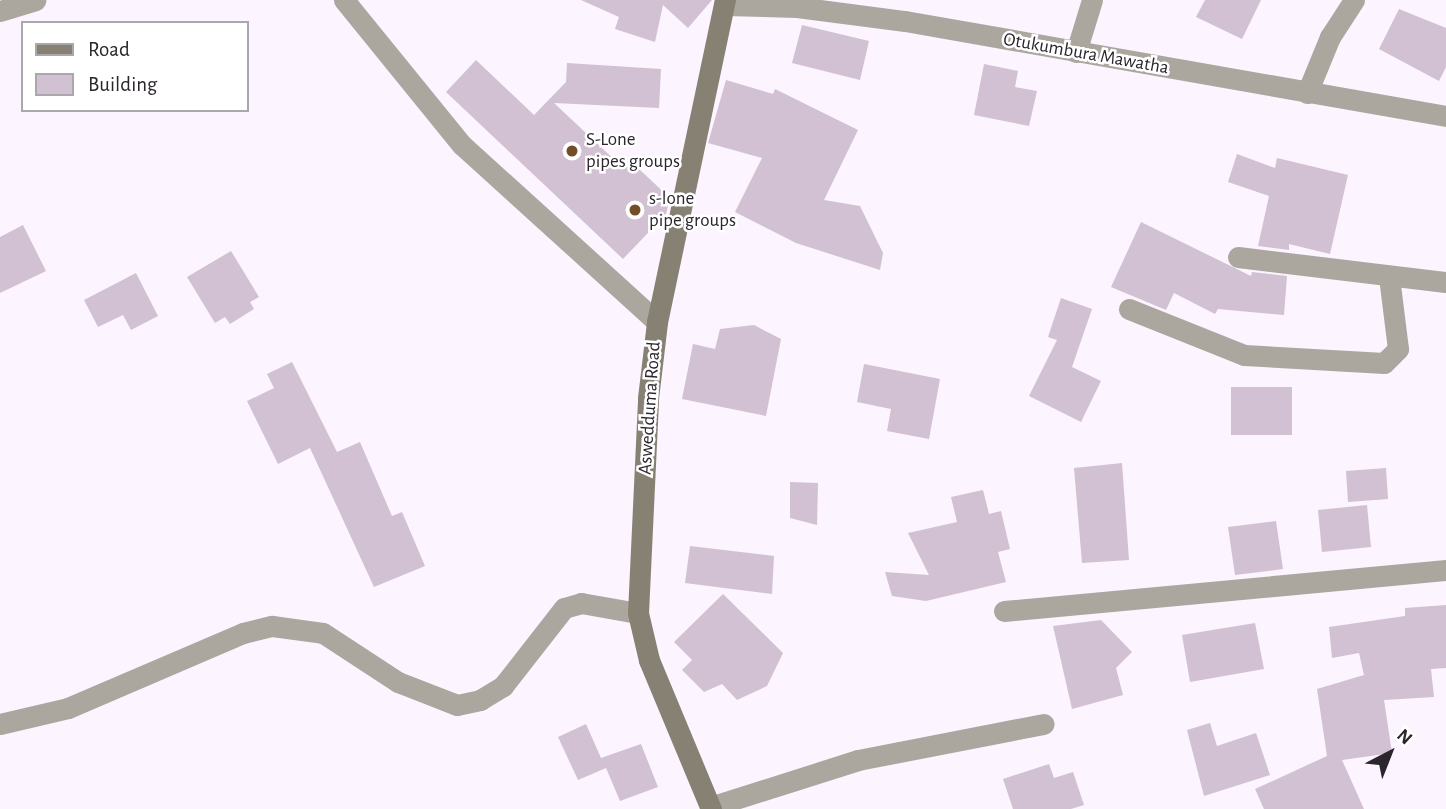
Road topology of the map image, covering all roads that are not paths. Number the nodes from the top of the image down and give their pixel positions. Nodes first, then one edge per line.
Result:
1 (35, 0) edge
2 (344, 0) edge
3 (1092, 0) edge
4 (1354, 0) edge
5 (725, 3) edge
6 (0, 11) edge
7 (1076, 52) junction
8 (1307, 93) junction
9 (1446, 116) edge
10 (1238, 257) dead end
11 (1389, 277) junction
12 (1446, 282) edge
13 (1129, 309) dead end
14 (657, 322) junction
15 (1446, 570) edge
16 (1004, 611) dead end
17 (638, 613) junction
18 (0, 724) edge
19 (1045, 724) dead end
20 (711, 808) edge

1 - 6 street
2 - 14 street
3 - 7 street
4 - 8 street
5 - 7 street, Otukumbura Mawatha
5 - 14 street, Aswedduma Road
7 - 8 street, Otukumbura Mawatha
8 - 9 street, Otukumbura Mawatha
10 - 11 street
11 - 12 street
11 - 13 street
14 - 17 street, Aswedduma Road
15 - 16 street
17 - 18 street
17 - 20 street, Aswedduma Road
19 - 20 street

